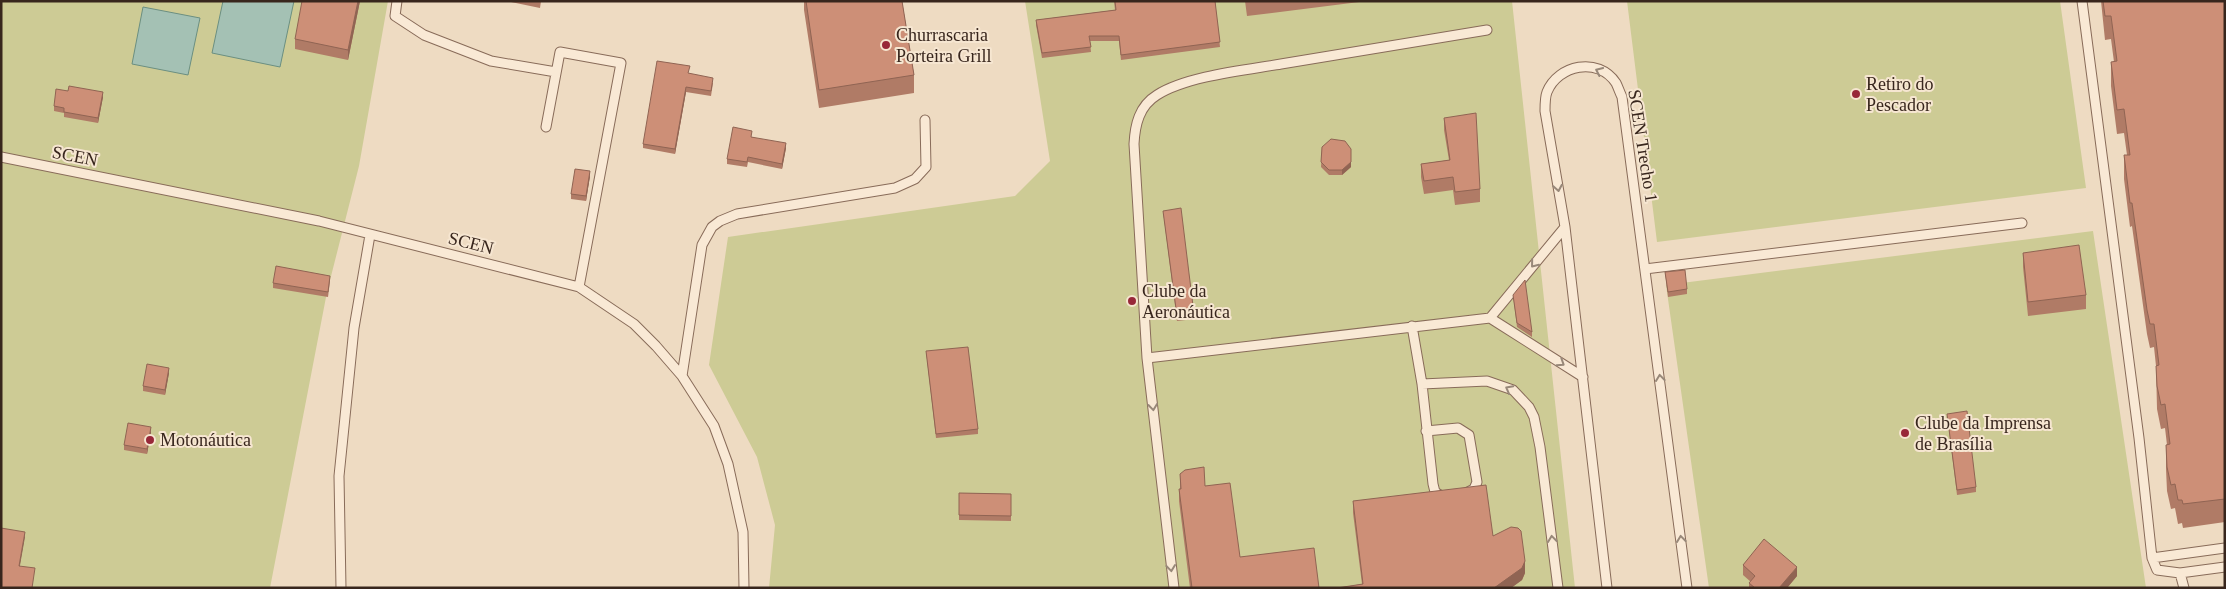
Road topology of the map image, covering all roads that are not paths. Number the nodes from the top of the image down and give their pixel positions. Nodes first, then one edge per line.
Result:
1 (397, 1) edge
2 (2082, 1) edge
3 (1487, 30) dead end
4 (556, 72) junction
5 (925, 120) dead end
6 (546, 127) dead end
7 (1, 158) edge
8 (2022, 223) dead end
9 (1565, 227) junction
10 (370, 235) junction
11 (1645, 269) junction
12 (580, 287) junction
13 (1490, 318) junction
14 (1412, 326) junction
15 (1147, 358) junction
16 (682, 376) junction
17 (1583, 377) junction
18 (1422, 384) junction
19 (1426, 431) junction
20 (2225, 548) edge
21 (2152, 558) junction
22 (2225, 567) edge
23 (2180, 573) junction
24 (341, 588) edge
25 (744, 588) edge
26 (1174, 588) edge
27 (1558, 588) edge
28 (1607, 588) edge
29 (1687, 588) edge
30 (2184, 588) edge

1 - 4 lane
2 - 21 lane
3 - 15 lane
4 - 6 lane
4 - 12 lane
5 - 16 lane
7 - 10 lane, SCEN
8 - 11 lane
11 -> 9 lane, SCEN Trecho 1
9 -> 13 lane
9 - 17 lane, SCEN Trecho 1
10 - 12 lane, SCEN
10 - 24 lane
29 -> 11 lane, SCEN Trecho 1
12 - 16 lane, SCEN
13 - 14 lane
13 -> 17 lane
14 - 15 lane
14 - 18 lane
15 -> 26 lane
16 - 25 lane, SCEN
17 - 28 lane, SCEN Trecho 1
18 - 19 lane
27 -> 18 lane
19 - 19 lane
20 - 21 lane
21 - 23 lane
22 - 23 lane
23 - 30 lane

